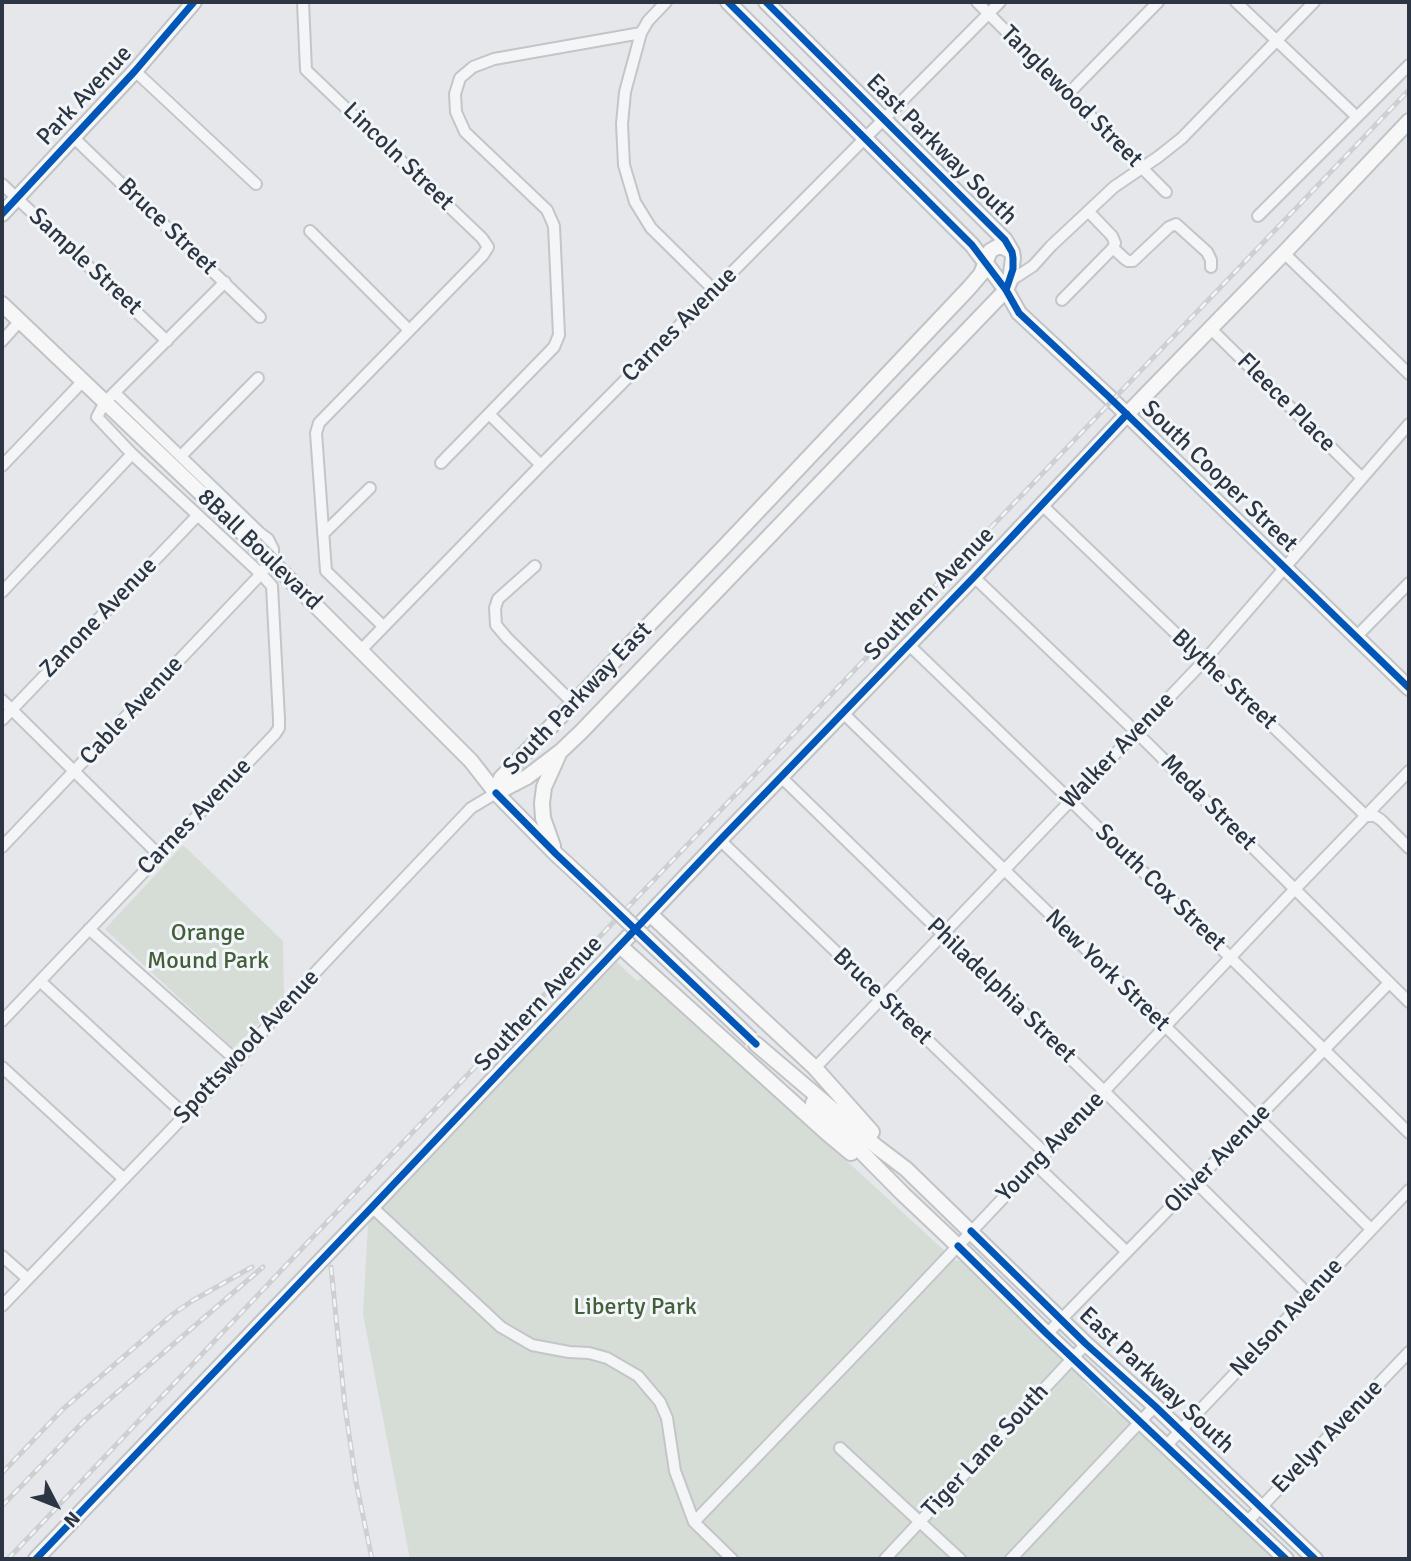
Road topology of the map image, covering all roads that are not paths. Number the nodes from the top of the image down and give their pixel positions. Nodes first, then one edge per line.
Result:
1 (194, 2) edge
2 (203, 2) edge
3 (303, 2) edge
4 (666, 2) edge
5 (727, 2) edge
6 (766, 2) edge
7 (977, 2) edge
8 (1000, 2) edge
9 (1158, 2) edge
10 (1236, 2) edge
11 (1314, 2) edge
12 (988, 13) junction
13 (176, 23) junction
14 (641, 33) junction
15 (1276, 41) junction
16 (1409, 65) edge
17 (135, 71) junction
18 (1068, 93) junction
19 (1357, 117) junction
20 (883, 119) junction
21 (1405, 130) edge
22 (73, 137) junction
23 (864, 138) junction
24 (1142, 167) junction
25 (2, 184) edge
26 (256, 184) dead end
27 (1166, 192) dead end
28 (17, 198) junction
29 (1088, 211) junction
30 (2, 214) edge
31 (1258, 216) dead end
32 (310, 231) dead end
33 (1113, 248) junction
34 (1284, 253) junction
35 (1013, 255) junction
36 (1041, 256) junction
37 (985, 262) junction
38 (1211, 267) dead end
39 (225, 282) junction
40 (1008, 286) junction
41 (715, 291) junction
42 (1062, 300) dead end
43 (2, 304) edge
44 (260, 317) dead end
45 (17, 318) junction
46 (1210, 328) junction
47 (409, 330) junction
48 (2, 341) edge
49 (167, 341) junction
50 (1409, 374) edge
51 (258, 378) dead end
52 (83, 381) junction
53 (110, 398) junction
54 (489, 414) junction
55 (1127, 414) junction
56 (1409, 424) edge
57 (132, 454) junction
58 (181, 456) junction
59 (441, 463) dead end
60 (541, 465) junction
61 (2, 466) edge
62 (1362, 478) junction
63 (370, 488) dead end
64 (1042, 505) junction
65 (197, 516) junction
66 (323, 534) junction
67 (535, 566) dead end
68 (1284, 567) junction
69 (261, 574) junction
70 (974, 577) junction
71 (692, 580) junction
72 (1409, 583) edge
73 (2, 592) edge
74 (710, 598) junction
75 (383, 626) junction
76 (1356, 638) junction
77 (908, 644) junction
78 (362, 650) junction
79 (1204, 661) junction
80 (1409, 688) edge
81 (2, 701) edge
82 (573, 703) junction
83 (11, 710) junction
84 (843, 713) junction
85 (2, 720) edge
86 (1136, 732) junction
87 (561, 751) junction
88 (1409, 771) edge
89 (74, 772) junction
90 (781, 777) junction
91 (496, 793) junction
92 (1071, 801) junction
93 (1366, 816) junction
94 (719, 840) junction
95 (2, 847) edge
96 (1409, 848) edge
97 (556, 854) junction
98 (159, 855) junction
99 (1003, 870) junction
100 (1295, 889) junction
101 (650, 914) junction
102 (89, 929) junction
103 (943, 934) junction
104 (620, 946) junction
105 (1230, 957) junction
106 (40, 981) junction
107 (1389, 983) junction
108 (882, 997) junction
109 (1409, 1002) edge
110 (2, 1021) edge
111 (1166, 1027) junction
112 (753, 1041) junction
113 (1324, 1050) junction
114 (237, 1061) junction
115 (2, 1068) edge
116 (815, 1068) junction
117 (1104, 1091) junction
118 (185, 1115) junction
119 (1258, 1119) junction
120 (1409, 1133) edge
121 (1045, 1153) junction
122 (1035, 1164) junction
123 (906, 1169) junction
124 (124, 1179) junction
125 (1195, 1183) junction
126 (1409, 1190) edge
127 (903, 1194) junction
128 (372, 1207) junction
129 (1371, 1229) junction
130 (971, 1231) junction
131 (958, 1246) junction
132 (1128, 1252) junction
133 (2, 1255) edge
134 (28, 1279) junction
135 (1309, 1295) junction
136 (2, 1306) edge
137 (1062, 1320) junction
138 (1047, 1334) junction
139 (1086, 1343) junction
140 (1409, 1352) edge
141 (1073, 1357) junction
142 (1155, 1406) junction
143 (1140, 1422) junction
144 (1181, 1431) junction
145 (1166, 1446) junction
146 (840, 1448) dead end
147 (1261, 1508) junction
148 (694, 1522) junction
149 (920, 1522) junction
150 (1247, 1522) junction
151 (36, 1559) edge
152 (732, 1559) edge
153 (885, 1559) edge
154 (960, 1559) edge
155 (1011, 1559) edge
156 (1286, 1559) edge
157 (1315, 1559) edge

1 - 13 main road, Park Avenue
2 - 13 main road
3 - 47 street, Lincoln Street
4 - 14 street
5 - 23 main road, East Parkway South
6 - 20 main road, East Parkway South
7 - 12 street, Tanglewood Street
8 - 12 street, Carnes Avenue
9 - 18 street
10 - 15 street
11 - 15 street
12 - 18 street, Tanglewood Street
12 - 20 street, Carnes Avenue
13 - 17 main road, Park Avenue
14 - 41 street
14 - 54 street
15 - 19 street
15 - 24 street
16 - 19 street
17 - 22 main road, Park Avenue
17 - 26 street
18 - 24 street, Tanglewood Street
19 - 31 street
20 - 23 street, Carnes Avenue
20 - 35 main road, East Parkway South
21 - 34 main road, Southern Avenue
22 - 28 main road, Park Avenue
22 - 39 street, Bruce Street
23 - 37 main road, East Parkway South
23 - 41 street, Carnes Avenue
24 - 27 street, Tanglewood Street
24 - 29 street
25 - 28 street, Sample Street
28 - 30 main road, Park Avenue
28 - 49 street, Sample Street
29 - 33 street
29 - 36 street
32 - 47 street
33 - 38 street
33 - 42 street
34 - 46 main road, Southern Avenue
34 - 50 street
35 - 36 street
35 - 37 main road
35 - 40 main road, East Parkway South
36 - 40 street
37 - 40 main road, East Parkway South
37 - 71 main road, South Parkway East
39 - 44 street, Bruce Street
39 - 49 street
40 - 55 main road, South Cooper Street
40 - 74 main road, South Parkway East
41 - 60 street, Carnes Avenue
43 - 45 main road, 8Ball Boulevard
45 - 48 street
45 - 52 main road, 8Ball Boulevard
46 - 55 main road, Southern Avenue
46 - 62 street, Fleece Place
47 - 66 street
49 - 53 street
51 - 58 street
52 - 53 main road, 8Ball Boulevard
52 - 61 street
53 - 57 street
53 - 58 street
53 - 78 main road, 8Ball Boulevard, bridge
54 - 59 street
54 - 60 street
55 - 64 main road, Southern Avenue
55 - 68 main road, South Cooper Street
56 - 62 street, Walker Avenue
57 - 65 street
57 - 73 street
58 - 69 street
60 - 75 street, Carnes Avenue
62 - 68 street, Walker Avenue
63 - 66 street
64 - 70 main road, Southern Avenue
64 - 79 street, Blythe Street
65 - 69 street
65 - 83 street, Zanone Avenue
66 - 75 street
67 - 82 street
68 - 76 main road, South Cooper Street
68 - 79 street, Walker Avenue
69 - 89 street, Cable Avenue
69 - 98 street, Carnes Avenue
70 - 77 main road, Southern Avenue
70 - 86 street, Meda Street
71 - 74 main road
71 - 82 main road, South Parkway East
72 - 76 street
74 - 87 main road, South Parkway East
75 - 78 street, Carnes Avenue
76 - 80 main road, South Cooper Street
77 - 84 main road, Southern Avenue
77 - 92 street, South Cox Street
78 - 91 main road, 8Ball Boulevard
79 - 86 street, Walker Avenue
79 - 93 street, Blythe Street
81 - 83 street
82 - 91 main road, South Parkway East
83 - 85 street, Zanone Avenue
83 - 89 street
84 - 90 main road, Southern Avenue
84 - 99 street, New York Street
86 - 92 street, Walker Avenue
86 - 100 street, Meda Street
87 - 91 main road, South Parkway East
87 - 97 main road
88 - 93 street, Young Avenue
89 - 95 street, Cable Avenue
89 - 98 street
90 - 94 main road, Southern Avenue
90 - 103 street, Philadelphia Street
91 - 97 main road, East Parkway South
91 - 114 street, Spottswood Avenue, bridge
92 - 99 street, Walker Avenue
92 - 105 street, South Cox Street
93 - 96 street, Blythe Street
93 - 100 street, Young Avenue
94 - 101 main road, Southern Avenue
94 - 108 street, Bruce Street
97 - 112 main road, East Parkway South, bridge
98 - 102 street, Carnes Avenue
99 - 103 street, Walker Avenue
99 - 111 street, New York Street
100 - 105 street, Young Avenue
100 - 107 street, Meda Street
101 - 104 main road, Southern Avenue
101 - 116 main road
102 - 106 street, Carnes Avenue
102 - 114 street
103 - 108 street, Walker Avenue
103 - 117 street, Philadelphia Street
104 - 127 main road
104 - 128 main road, Southern Avenue
105 - 111 street, Young Avenue
105 - 113 street, South Cox Street
106 - 110 street, Carnes Avenue
106 - 118 street
107 - 109 street, Meda Street
107 - 113 street, Oliver Avenue
108 - 116 street, Walker Avenue
108 - 121 street, Bruce Street
111 - 117 street, Young Avenue
111 - 119 street, New York Street
112 - 123 main road, East Parkway South
112 - 127 main road, East Parkway South
113 - 119 street, Oliver Avenue
113 - 120 street, South Cox Street
114 - 118 street, Spottswood Avenue
115 - 124 street
116 - 123 main road
117 - 121 street, Young Avenue
117 - 125 street, Philadelphia Street
118 - 124 street, Spottswood Avenue
119 - 125 street, Oliver Avenue
119 - 129 street, New York Street
121 - 122 street, Young Avenue
122 - 130 street, Young Avenue
122 - 132 street
123 - 130 main road, East Parkway South
124 - 134 street, Spottswood Avenue
125 - 132 street, Oliver Avenue
125 - 135 street, Philadelphia Street
126 - 129 street, Nelson Avenue
127 - 131 main road, East Parkway South
128 - 148 street
128 - 151 main road, Southern Avenue
129 - 135 street, Nelson Avenue
130 - 131 street, Young Avenue
130 - 137 main road, East Parkway South
131 - 138 main road, East Parkway South
131 - 148 street, Young Avenue
132 - 137 street, Oliver Avenue
133 - 134 street
134 - 136 street, Spottswood Avenue
135 - 144 street, Nelson Avenue
137 - 138 street, Oliver Avenue
137 - 139 main road, East Parkway South
138 - 141 main road, East Parkway South
139 - 141 street, Tiger Lane South
139 - 142 main road, East Parkway South
140 - 147 street, Evelyn Avenue
141 - 143 main road, East Parkway South
141 - 149 street, Tiger Lane South
142 - 143 street
142 - 144 main road, East Parkway South
143 - 145 main road, East Parkway South
143 - 155 street
144 - 145 street, Nelson Avenue
144 - 147 main road, East Parkway South
145 - 150 main road, East Parkway South
146 - 149 street
147 - 150 street, Evelyn Avenue
147 - 157 main road, East Parkway South
148 - 152 street
149 - 153 street, Tiger Lane South
149 - 154 street
150 - 156 main road, East Parkway South

